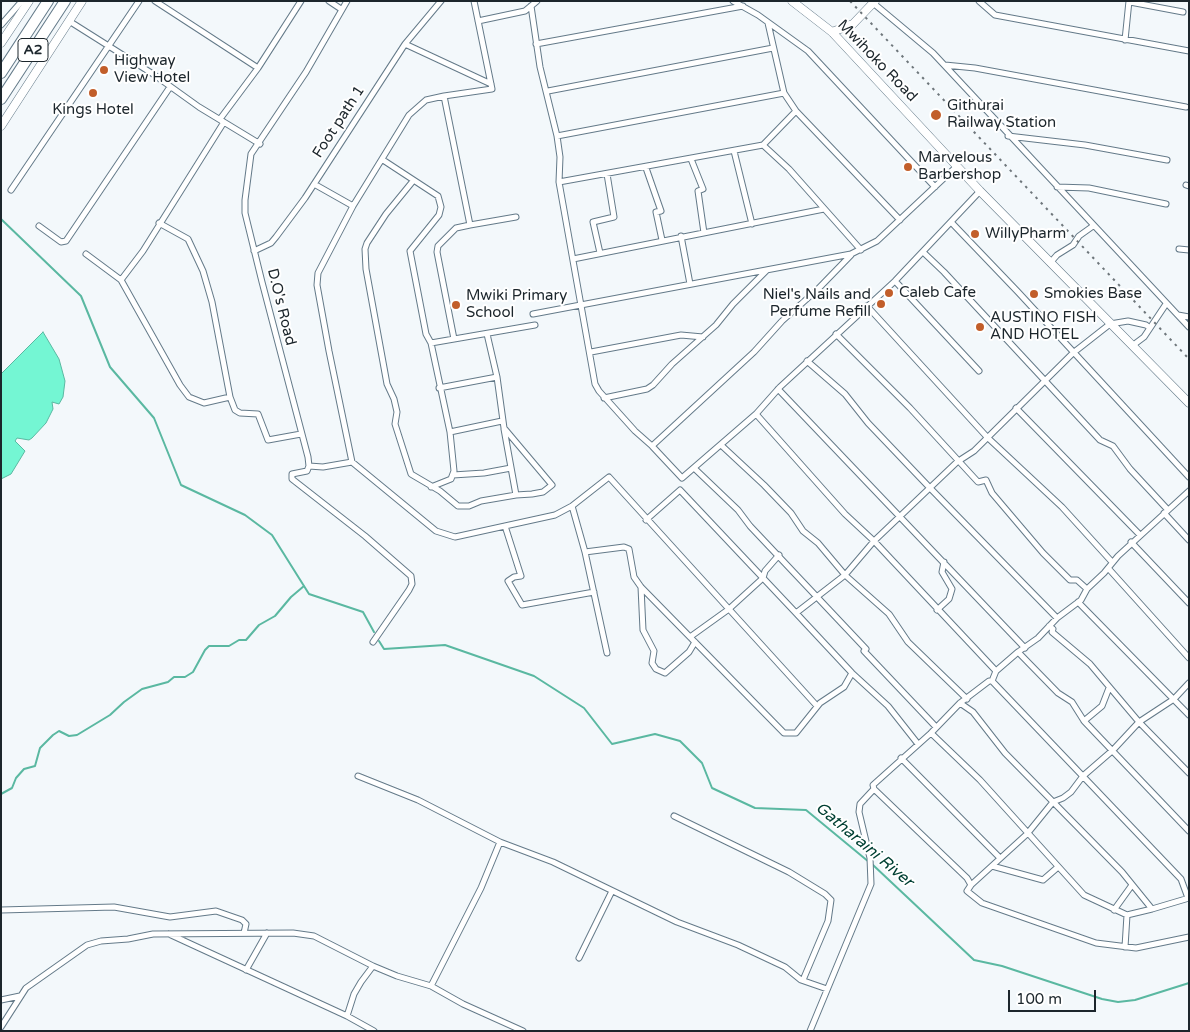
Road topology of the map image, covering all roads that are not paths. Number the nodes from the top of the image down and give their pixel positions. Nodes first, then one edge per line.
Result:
1 (22, 1) edge
2 (29, 1) edge
3 (65, 1) edge
4 (82, 1) edge
5 (139, 1) edge
6 (155, 1) edge
7 (301, 1) edge
8 (329, 1) edge
9 (347, 1) edge
10 (441, 1) edge
11 (474, 1) edge
12 (537, 1) edge
13 (733, 1) edge
14 (792, 1) edge
15 (980, 1) edge
16 (47, 2) edge
17 (873, 2) edge
18 (1130, 2) edge
19 (531, 6) junction
20 (743, 6) junction
21 (341, 9) junction
22 (1183, 12) dead end
23 (69, 21) junction
24 (478, 21) junction
25 (768, 22) junction
26 (1, 25) edge
27 (832, 32) junction
28 (1125, 40) junction
29 (1, 43) edge
30 (405, 44) junction
31 (536, 44) junction
32 (108, 46) junction
33 (773, 48) junction
34 (1189, 51) edge
35 (945, 65) junction
36 (258, 68) junction
37 (1, 73) edge
38 (491, 84) junction
39 (170, 87) junction
40 (548, 91) junction
41 (784, 94) junction
42 (444, 96) junction
43 (1, 98) edge
44 (1186, 108) dead end
45 (796, 110) junction
46 (222, 121) junction
47 (1, 126) edge
48 (557, 136) junction
49 (1008, 136) junction
50 (260, 144) junction
51 (763, 145) junction
52 (734, 151) junction
53 (691, 159) junction
54 (384, 160) junction
55 (1167, 160) dead end
56 (957, 166) junction
57 (646, 168) junction
58 (607, 174) junction
59 (413, 181) junction
60 (559, 182) junction
61 (314, 184) junction
62 (934, 187) junction
63 (1058, 187) junction
64 (11, 190) dead end
65 (980, 191) junction
66 (1166, 204) dead end
67 (353, 206) junction
68 (824, 209) junction
69 (516, 217) dead end
70 (900, 220) junction
71 (951, 222) junction
72 (159, 223) junction
73 (752, 224) junction
74 (470, 225) junction
75 (39, 226) dead end
76 (1093, 226) junction
77 (704, 233) junction
78 (680, 236) junction
79 (662, 240) junction
80 (1179, 249) dead end
81 (861, 250) junction
82 (1189, 250) edge
83 (254, 251) junction
84 (923, 252) junction
85 (600, 253) junction
86 (86, 254) dead end
87 (851, 254) junction
88 (573, 259) junction
89 (1050, 263) junction
90 (766, 271) junction
91 (121, 280) junction
92 (895, 281) junction
93 (690, 284) junction
94 (581, 304) junction
95 (1166, 304) junction
96 (867, 306) junction
97 (533, 314) dead end
98 (1177, 315) junction
99 (1189, 317) edge
100 (1110, 324) junction
101 (535, 325) dead end
102 (1189, 327) edge
103 (1150, 328) junction
104 (487, 334) junction
105 (836, 334) junction
106 (703, 338) junction
107 (454, 339) junction
108 (431, 343) junction
109 (1132, 346) junction
110 (591, 352) junction
111 (1073, 353) junction
112 (808, 361) junction
113 (979, 371) dead end
114 (497, 377) junction
115 (1046, 382) junction
116 (439, 388) junction
117 (778, 389) junction
118 (230, 397) junction
119 (604, 398) junction
120 (1189, 403) edge
121 (1016, 408) junction
122 (756, 414) junction
123 (502, 421) junction
124 (504, 428) junction
125 (450, 432) junction
126 (302, 434) junction
127 (987, 437) junction
128 (721, 445) junction
129 (652, 446) junction
130 (352, 462) junction
131 (958, 462) junction
132 (309, 466) junction
133 (511, 468) junction
134 (694, 468) junction
135 (453, 475) junction
136 (1189, 477) edge
137 (431, 486) junction
138 (930, 488) junction
139 (1189, 491) edge
140 (516, 495) junction
141 (572, 506) junction
142 (1166, 511) junction
143 (900, 518) junction
144 (646, 520) junction
145 (505, 526) junction
146 (1140, 535) junction
147 (1189, 540) edge
148 (874, 542) junction
149 (1131, 542) junction
150 (585, 552) junction
151 (779, 555) junction
152 (944, 562) junction
153 (1112, 562) junction
154 (1108, 568) junction
155 (845, 575) junction
156 (763, 578) junction
157 (641, 587) junction
158 (1087, 589) junction
159 (594, 592) junction
160 (817, 596) junction
161 (1078, 602) junction
162 (1189, 603) edge
163 (729, 609) junction
164 (937, 610) junction
165 (796, 613) junction
166 (1057, 618) junction
167 (1049, 626) junction
168 (690, 637) junction
169 (373, 642) dead end
170 (695, 642) junction
171 (1025, 648) junction
172 (1018, 652) junction
173 (607, 654) dead end
174 (1189, 658) edge
175 (996, 671) junction
176 (852, 673) junction
177 (992, 681) junction
178 (1189, 683) edge
179 (1109, 688) junction
180 (967, 699) junction
181 (1174, 699) junction
182 (960, 704) junction
183 (817, 706) junction
184 (1189, 715) edge
185 (1084, 721) junction
186 (1139, 722) junction
187 (936, 727) junction
188 (931, 733) junction
189 (918, 744) junction
190 (1113, 750) junction
191 (901, 758) junction
192 (1189, 773) edge
193 (358, 776) dead end
194 (1083, 776) junction
195 (874, 789) junction
196 (1053, 802) junction
197 (674, 816) dead end
198 (1189, 831) edge
199 (1027, 834) junction
200 (500, 842) junction
201 (1000, 858) junction
202 (992, 866) junction
203 (1058, 867) junction
204 (971, 885) junction
205 (1132, 885) junction
206 (612, 891) junction
207 (1188, 898) edge
208 (1152, 909) junction
209 (1, 910) edge
210 (1114, 910) junction
211 (1127, 915) junction
212 (167, 933) junction
213 (244, 933) junction
214 (267, 933) junction
215 (1189, 937) edge
216 (1126, 947) junction
217 (579, 958) dead end
218 (373, 966) junction
219 (246, 970) junction
220 (803, 980) junction
221 (431, 986) junction
222 (826, 989) junction
223 (20, 996) junction
224 (1, 1000) edge
225 (347, 1016) junction
226 (1, 1027) edge
227 (374, 1031) edge
228 (523, 1031) edge
229 (810, 1031) edge

1 - 26 street
2 - 29 street
3 - 43 highway, A2
4 - 23 street
5 - 32 street
6 - 36 street
7 - 36 street
8 - 21 street
9 - 21 street, D.O's Road
10 - 30 street, Foot path 1
11 - 24 street
12 - 19 street
13 - 20 street
14 - 27 street, Mwihoko Road
15 - 28 street
16 - 37 highway, A2
17 - 27 street
17 - 35 street
18 - 22 street
18 - 28 street
19 - 24 street
19 - 31 street
20 - 25 street
20 - 31 street
21 - 50 street, D.O's Road
23 - 32 street
23 - 47 street
24 - 38 street
25 - 33 street
25 - 62 street
27 - 56 street, Mwihoko Road
28 - 34 street
30 - 38 street
30 - 61 street, Foot path 1
31 - 40 street
32 - 39 street
32 - 64 street
33 - 40 street
33 - 41 street
35 - 44 street
35 - 49 street
36 - 46 street
38 - 42 street
39 - 46 street
39 - 75 street
40 - 48 street
41 - 45 street
41 - 48 street
42 - 54 street
42 - 74 street
45 - 51 street
45 - 70 street
46 - 50 street
46 - 72 street
48 - 60 street
49 - 55 street
49 - 63 street
50 - 83 street, D.O's Road
51 - 52 street
51 - 68 street
52 - 53 street
52 - 73 street
53 - 57 street
53 - 77 street
54 - 59 street
54 - 67 street
56 - 62 street
56 - 65 street, Mwihoko Road
57 - 58 street
57 - 79 street
58 - 60 street
58 - 85 street
59 - 108 street
59 - 137 street
60 - 88 street
61 - 67 street
61 - 83 street, Foot path 1
62 - 70 street
63 - 66 street
63 - 76 street
65 - 71 street
65 - 89 street, Mwihoko Road
67 - 130 street
68 - 73 street
68 - 81 street
69 - 74 street
70 - 81 street
71 - 84 street
71 - 111 street
72 - 91 street
72 - 118 street
73 - 77 street
74 - 107 street
76 - 89 street
76 - 95 street
77 - 78 street
78 - 79 street
78 - 93 street
79 - 85 street
80 - 82 street
81 - 87 street
83 - 126 street, D.O's Road
84 - 92 street
84 - 115 street
85 - 88 street
86 - 91 street
87 - 90 street
87 - 129 street
88 - 94 street
89 - 100 street, Mwihoko Road
90 - 93 street
90 - 106 street
91 - 118 street
92 - 96 street
92 - 113 street
93 - 94 street
94 - 97 street
94 - 110 street
95 - 98 street
95 - 103 street
96 - 105 street
96 - 127 street
98 - 99 street
98 - 102 street
100 - 103 street
100 - 109 street, Mwihoko Road
100 - 111 street
101 - 104 street
103 - 109 street
104 - 107 street
104 - 114 street
105 - 112 street
105 - 131 street
106 - 110 street
106 - 119 street
107 - 108 street
108 - 116 street
109 - 120 street, Mwihoko Road
110 - 119 street
111 - 115 street
111 - 136 street
112 - 117 street
112 - 138 street
114 - 116 street
114 - 123 street
115 - 121 street
115 - 142 street
116 - 125 street
117 - 122 street
117 - 143 street
118 - 126 street
119 - 129 street
121 - 127 street
121 - 146 street
122 - 128 street
122 - 148 street
123 - 124 street
123 - 125 street
124 - 133 street
124 - 140 street
125 - 135 street
126 - 132 street, D.O's Road
127 - 131 street
127 - 153 street
128 - 134 street
128 - 155 street
129 - 134 street
130 - 132 street
130 - 145 street
131 - 138 street
131 - 158 street
132 - 169 street
133 - 135 street
133 - 140 street
134 - 151 street
135 - 137 street
137 - 140 street
138 - 143 street
138 - 166 street
139 - 142 street
141 - 144 street
141 - 145 street
141 - 150 street
142 - 146 street
142 - 147 street
143 - 148 street
143 - 152 street
144 - 156 street
144 - 163 street
145 - 159 street
146 - 149 street
148 - 155 street
148 - 164 street
149 - 153 street
149 - 162 street
150 - 157 street
150 - 159 street
151 - 156 street
151 - 160 street
152 - 164 street
152 - 171 street
153 - 154 street
154 - 158 street
154 - 174 street
155 - 160 street
155 - 180 street
156 - 163 street
156 - 165 street
157 - 168 street
157 - 170 street
158 - 161 street
159 - 173 street
160 - 165 street
160 - 187 street
161 - 166 street
161 - 181 street
163 - 168 street
163 - 183 street
164 - 175 street
165 - 176 street
166 - 167 street
167 - 171 street
167 - 179 street
168 - 170 street
170 - 183 street
171 - 172 street
172 - 175 street
172 - 185 street
175 - 177 street
176 - 183 street
176 - 189 street
177 - 180 street
177 - 194 street
178 - 181 street
179 - 185 street
179 - 186 street
180 - 182 street
181 - 184 street
181 - 186 street
182 - 187 street
182 - 196 street
185 - 190 street
186 - 190 street
186 - 192 street
187 - 188 street
188 - 189 street
188 - 199 street
189 - 191 street
190 - 194 street
190 - 198 street
191 - 195 street
191 - 201 street
193 - 200 street
194 - 196 street
194 - 207 street
195 - 204 street
195 - 222 street
196 - 199 street
196 - 205 street
197 - 220 street
199 - 201 street
199 - 203 street
200 - 206 street
200 - 221 street
201 - 202 street
202 - 203 street
202 - 204 street
203 - 210 street
204 - 216 street
205 - 208 street
205 - 210 street
206 - 217 street
206 - 220 street
207 - 208 street
208 - 211 street
209 - 213 street
210 - 211 street
211 - 216 street
212 - 213 street
212 - 219 street
212 - 223 street
213 - 214 street
214 - 218 street
214 - 219 street
215 - 216 street
218 - 221 street
218 - 225 street
219 - 225 street
220 - 222 street
221 - 228 street
222 - 229 street
223 - 224 street
223 - 226 street
225 - 227 street

